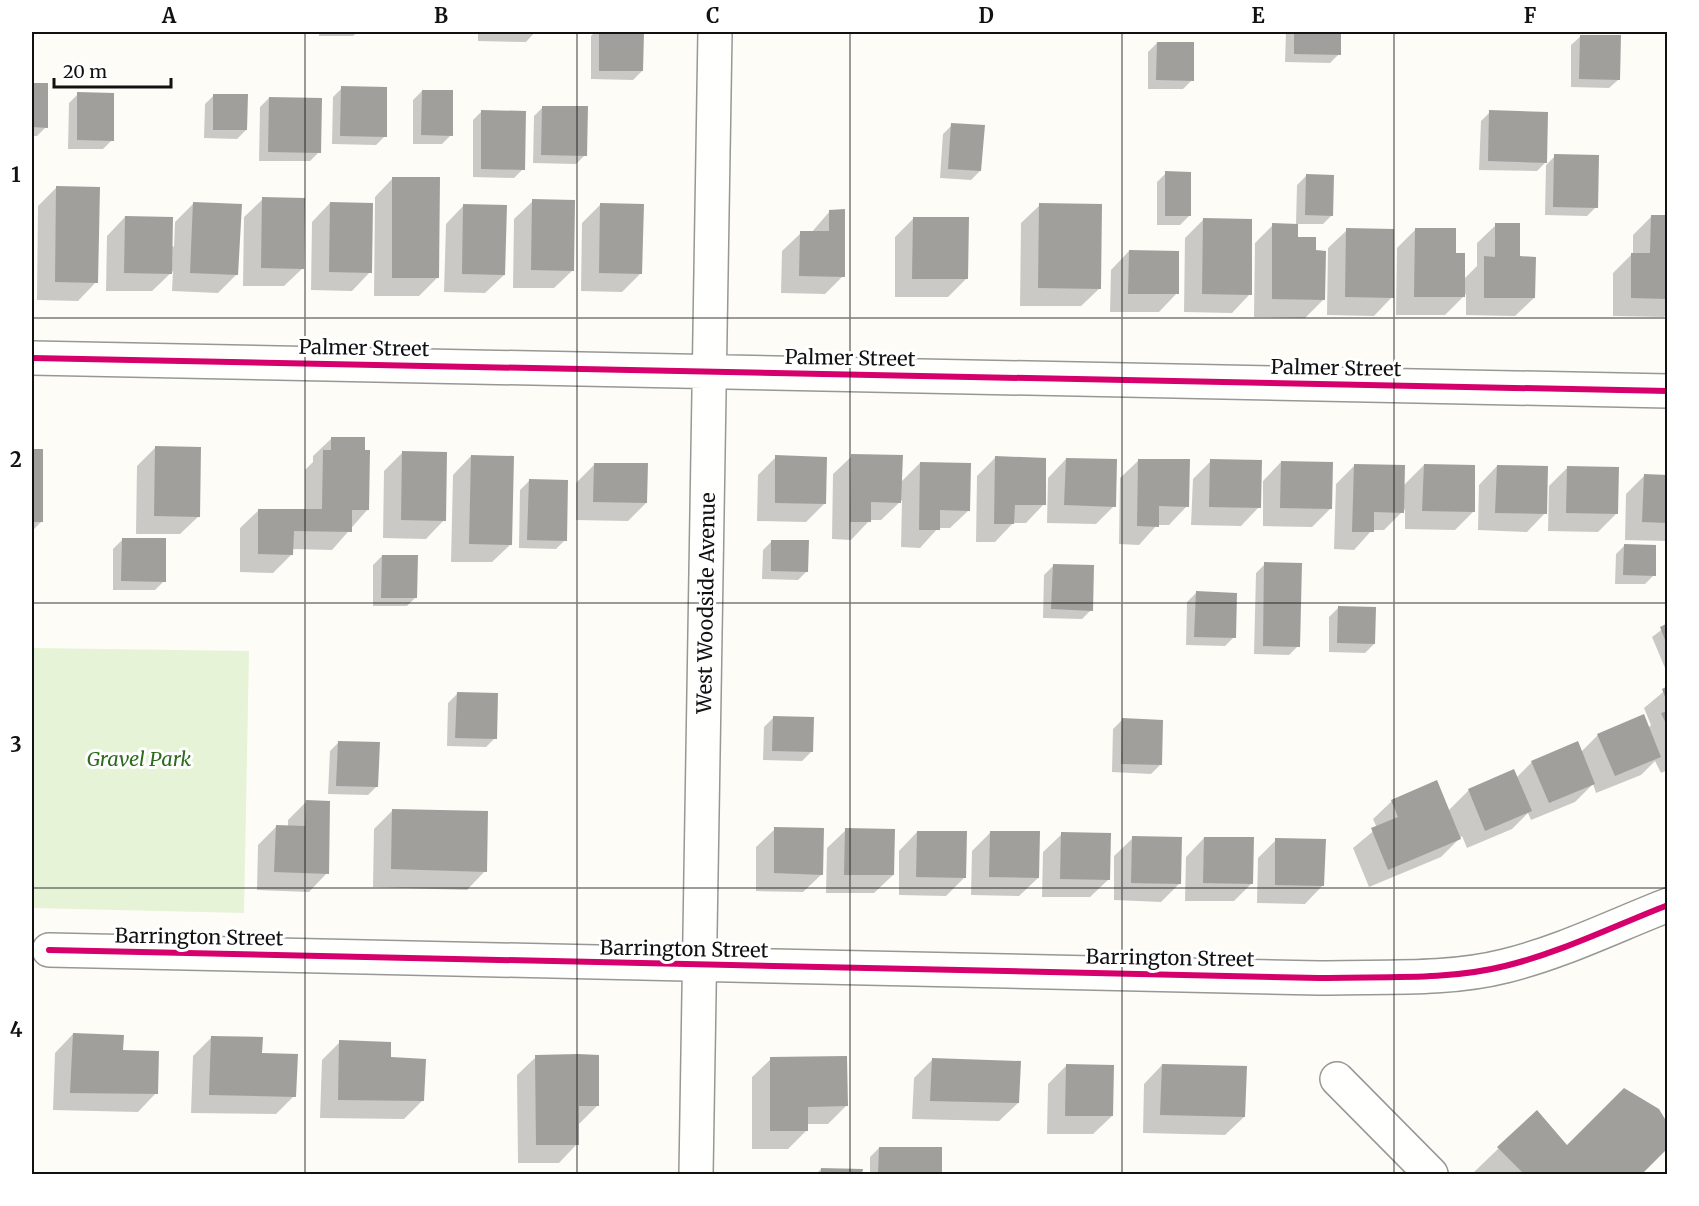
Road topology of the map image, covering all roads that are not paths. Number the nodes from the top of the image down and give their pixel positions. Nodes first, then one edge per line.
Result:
1 (715, 32) edge
2 (32, 358) edge
3 (710, 371) junction
4 (1668, 391) edge
5 (1668, 905) edge
6 (49, 950) dead end
7 (700, 966) junction
8 (1336, 1079) dead end
9 (696, 1174) edge
10 (1431, 1174) edge

1 - 3 street, West Woodside Avenue
2 - 3 street, Palmer Street
3 - 4 street, Palmer Street
3 - 7 street, West Woodside Avenue
5 - 7 street, Barrington Street
6 - 7 street, Barrington Street
7 - 9 street, West Woodside Avenue
8 - 10 street

